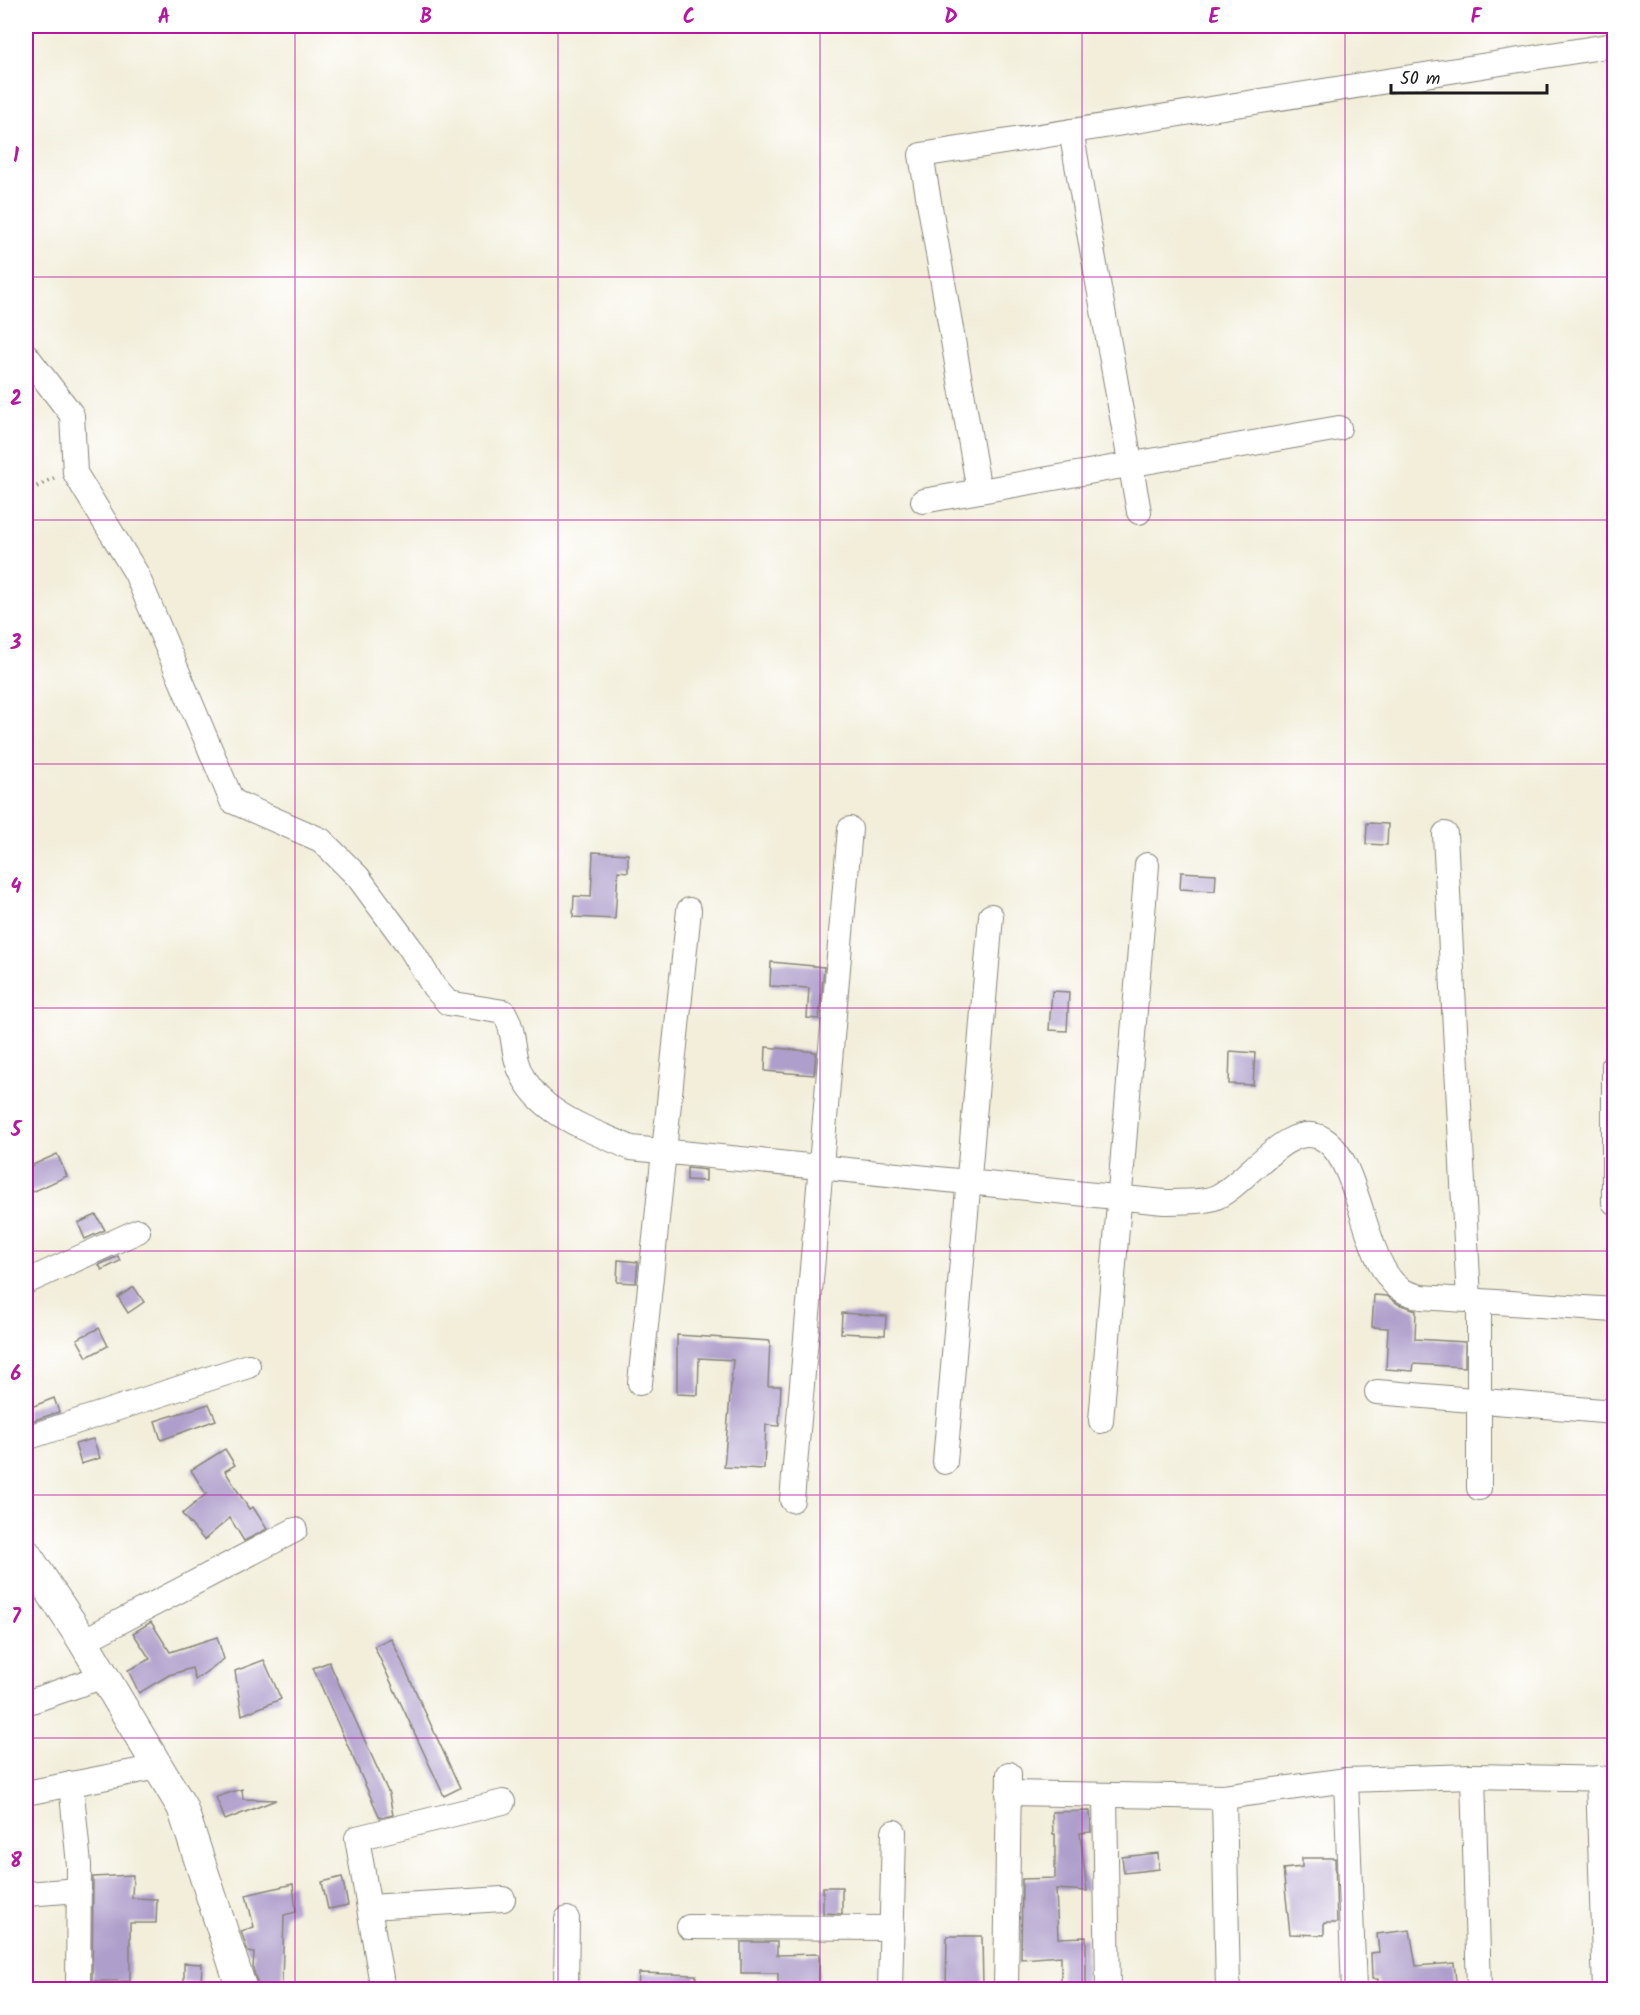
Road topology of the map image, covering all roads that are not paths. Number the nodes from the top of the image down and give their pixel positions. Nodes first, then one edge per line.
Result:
1 (1614, 45) edge
2 (1071, 131) junction
3 (26, 355) edge
4 (1340, 428) dead end
5 (1131, 465) junction
6 (979, 491) junction
7 (923, 501) dead end
8 (1139, 512) dead end
9 (850, 829) dead end
10 (1445, 834) dead end
11 (1147, 865) dead end
12 (689, 910) dead end
13 (991, 916) dead end
14 (1614, 1065) edge
15 (664, 1152) junction
16 (821, 1167) junction
17 (969, 1182) junction
18 (1120, 1198) junction
19 (1614, 1202) edge
20 (138, 1231) dead end
21 (26, 1282) edge
22 (1474, 1300) junction
23 (1614, 1310) edge
24 (248, 1366) dead end
25 (640, 1383) dead end
26 (1377, 1392) dead end
27 (1479, 1400) junction
28 (1614, 1412) edge
29 (1101, 1421) dead end
30 (26, 1438) edge
31 (945, 1462) dead end
32 (1479, 1488) dead end
33 (792, 1500) dead end
34 (295, 1530) dead end
35 (26, 1554) edge
36 (83, 1641) junction
37 (104, 1676) junction
38 (26, 1703) edge
39 (158, 1767) junction
40 (1473, 1776) junction
41 (1606, 1778) edge
42 (1346, 1780) junction
43 (71, 1784) junction
44 (26, 1793) edge
45 (1104, 1795) junction
46 (1224, 1797) junction
47 (503, 1802) dead end
48 (894, 1832) dead end
49 (79, 1890) junction
50 (26, 1894) edge
51 (503, 1899) dead end
52 (369, 1907) junction
53 (567, 1919) dead end
54 (1609, 1926) edge
55 (689, 1927) dead end
56 (892, 1928) junction
57 (78, 1989) edge
58 (242, 1989) edge
59 (383, 1989) edge
60 (566, 1989) edge
61 (890, 1989) edge
62 (1006, 1989) edge
63 (1108, 1989) edge
64 (1228, 1989) edge
65 (1354, 1989) edge
66 (1479, 1989) edge
67 (1605, 1989) edge

1 - 2 street
2 - 5 street
2 - 6 street
3 - 15 street
4 - 5 street
5 - 6 street
5 - 8 street
6 - 7 street
9 - 16 street
10 - 22 street
11 - 18 street
12 - 15 street
13 - 17 street
14 - 19 street
15 - 16 street
15 - 25 street
16 - 17 street
16 - 33 street
17 - 18 street
17 - 31 street
18 - 22 street
18 - 29 street
20 - 21 street
22 - 23 street
22 - 27 street
24 - 30 street
26 - 27 street
27 - 28 street
27 - 32 street
34 - 36 street
35 - 36 street
36 - 37 street
37 - 38 street
37 - 39 street
39 - 43 street
39 - 58 street
40 - 41 street
40 - 42 street
40 - 66 street
41 - 54 street
42 - 46 street
42 - 65 street
43 - 44 street
43 - 49 street
45 - 46 street
45 - 62 street
45 - 63 street
46 - 64 street
47 - 52 street
48 - 56 street
49 - 50 street
49 - 57 street
51 - 52 street
52 - 59 street
53 - 60 street
54 - 67 street
55 - 56 street
56 - 61 street

